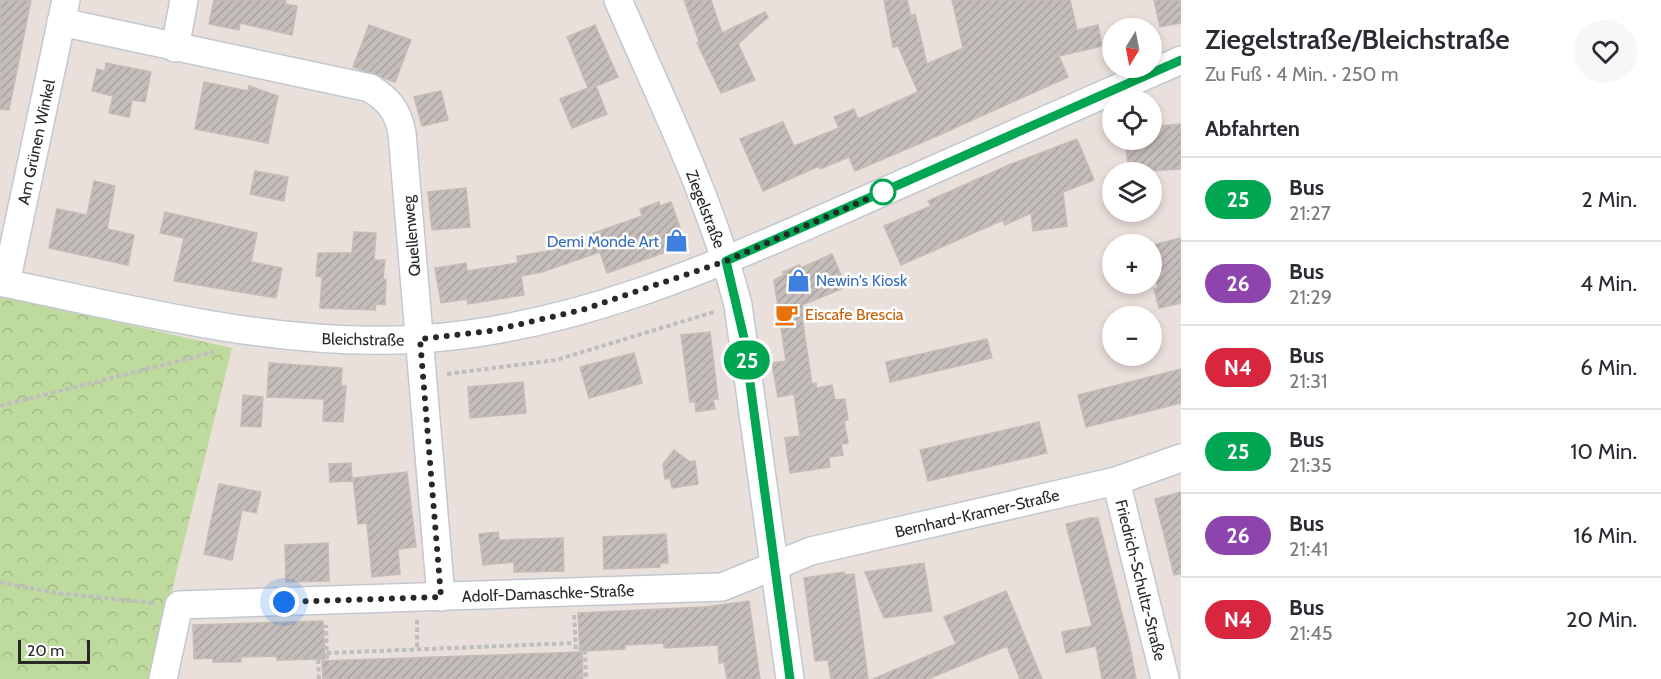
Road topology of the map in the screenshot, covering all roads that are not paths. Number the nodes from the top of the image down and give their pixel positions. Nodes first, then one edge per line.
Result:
1 (184, 0) edge
2 (618, 0) edge
3 (63, 11) edge
4 (175, 48) junction
5 (1181, 60) edge
6 (726, 261) junction
7 (3, 283) edge
8 (420, 339) junction
9 (1181, 458) edge
10 (1116, 481) junction
11 (774, 568) junction
12 (441, 597) junction
13 (1170, 669) edge
14 (163, 679) edge
15 (790, 679) edge

1 - 4 street
2 - 6 street, Ziegelstraße
3 - 4 street, Quellenweg
3 - 7 street, Am Grünen Winkel
4 - 8 street, Quellenweg
5 - 6 street, Bleichstraße
6 - 8 street, Bleichstraße
6 - 11 street, Ziegelstraße
7 - 8 street, Bleichstraße
8 - 12 street, Quellenweg
9 - 10 street, Bernhard-Kramer-Straße
10 - 11 street, Bernhard-Kramer-Straße
10 - 13 street, Friedrich-Schultz-Straße
11 - 12 street, Adolf-Damaschke-Straße
11 - 15 street, Ziegelstraße
12 - 14 street, Adolf-Damaschke-Straße

